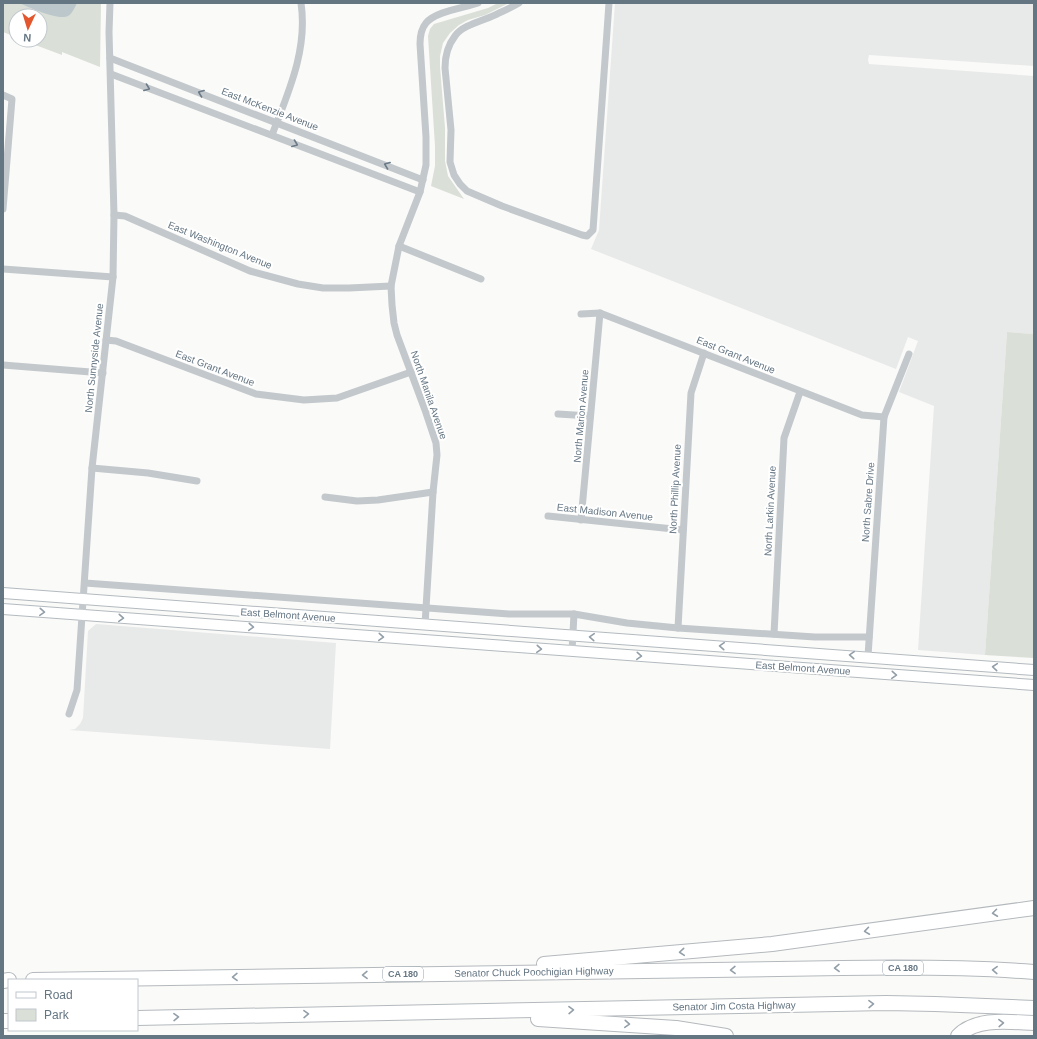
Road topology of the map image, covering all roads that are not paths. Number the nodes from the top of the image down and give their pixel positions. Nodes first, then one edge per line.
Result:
1 (110, 3) edge
2 (301, 3) edge
3 (478, 3) edge
4 (519, 3) edge
5 (609, 3) edge
6 (110, 58) junction
7 (111, 74) junction
8 (3, 95) edge
9 (277, 122) junction
10 (272, 135) junction
11 (423, 180) junction
12 (420, 192) junction
13 (3, 209) edge
14 (114, 215) junction
15 (399, 246) junction
16 (3, 269) edge
17 (113, 277) junction
18 (481, 279) dead end
19 (391, 286) junction
20 (600, 313) junction
21 (581, 314) dead end
22 (106, 340) junction
23 (704, 353) junction
24 (909, 354) dead end
25 (3, 365) edge
26 (411, 372) junction
27 (103, 373) junction
28 (800, 392) junction
29 (558, 414) dead end
30 (590, 416) junction
31 (884, 417) junction
32 (92, 468) junction
33 (197, 481) dead end
34 (433, 492) junction
35 (325, 497) dead end
36 (548, 516) dead end
37 (581, 520) junction
38 (683, 530) junction
39 (85, 583) junction
40 (3, 593) edge
41 (83, 600) junction
42 (426, 608) junction
43 (3, 609) edge
44 (574, 614) junction
45 (82, 615) junction
46 (425, 625) junction
47 (678, 628) junction
48 (774, 634) junction
49 (573, 636) junction
50 (869, 637) junction
51 (572, 651) junction
52 (868, 656) junction
53 (1034, 670) edge
54 (1034, 686) edge
55 (69, 714) dead end
56 (1034, 908) edge
57 (1034, 972) edge
58 (431, 974) junction
59 (99, 979) edge
60 (1034, 1008) edge
61 (434, 1012) junction
62 (138, 1018) edge
63 (1034, 1023) edge
64 (726, 1036) edge
65 (958, 1036) edge

1 - 6 street, North Sunnyside Avenue
2 - 9 street
3 - 11 street, North Manila Avenue
4 - 5 street
6 - 7 street, North Sunnyside Avenue
9 -> 6 street, East McKenzie Avenue
7 -> 10 street
7 - 14 street, North Sunnyside Avenue
8 - 13 street
9 - 10 street
11 -> 9 street, East McKenzie Avenue
10 -> 12 street
11 - 12 street, North Manila Avenue
12 - 15 street, North Manila Avenue
14 - 17 street, North Sunnyside Avenue
14 - 19 street, East Washington Avenue
15 - 18 street
15 - 19 street, North Manila Avenue
16 - 17 street
17 - 22 street, North Sunnyside Avenue
19 - 26 street, North Manila Avenue
20 - 21 street, East Grant Avenue
20 - 23 street, East Grant Avenue
20 - 30 street, North Marion Avenue
22 - 26 street, East Grant Avenue
22 - 27 street, North Sunnyside Avenue
23 - 28 street, East Grant Avenue
23 - 38 street, North Phillip Avenue
24 - 31 street, North Sabre Drive
25 - 27 street
26 - 34 street, North Manila Avenue
27 - 32 street, North Sunnyside Avenue
28 - 31 street, East Grant Avenue
28 - 48 street, North Larkin Avenue
29 - 30 street
30 - 37 street, North Marion Avenue
31 - 50 street, North Sabre Drive
32 - 33 street
32 - 39 street, North Sunnyside Avenue
34 - 35 street
34 - 42 street, North Manila Avenue
36 - 37 street, East Madison Avenue
37 - 38 street, East Madison Avenue
38 - 47 street, North Phillip Avenue
39 - 41 street, North Sunnyside Avenue
39 - 42 street, East Belmont Avenue
40 - 41 street, East Belmont Avenue
41 - 45 street, North Sunnyside Avenue
41 - 46 street, East Belmont Avenue
42 - 44 street, East Belmont Avenue
42 - 46 street, North Manila Avenue
43 -> 45 street, East Belmont Avenue
44 - 47 street, East Belmont Avenue
44 - 49 street
45 -> 51 street, East Belmont Avenue
45 - 55 street, North Sunnyside Avenue
46 - 49 street, East Belmont Avenue
47 - 48 street, East Belmont Avenue
48 - 50 street, East Belmont Avenue
49 - 51 street
52 -> 49 street, East Belmont Avenue
50 - 52 street, North Sabre Drive
51 -> 54 street, East Belmont Avenue
53 -> 52 street, East Belmont Avenue
56 -> 58 highway
57 -> 58 highway, Senator Chuck Poochigian Highway / CA 180
58 -> 59 highway, Senator Chuck Poochigian Highway / CA 180
61 -> 60 highway, Senator Jim Costa Highway
62 -> 61 highway
61 -> 64 highway
65 -> 63 highway

